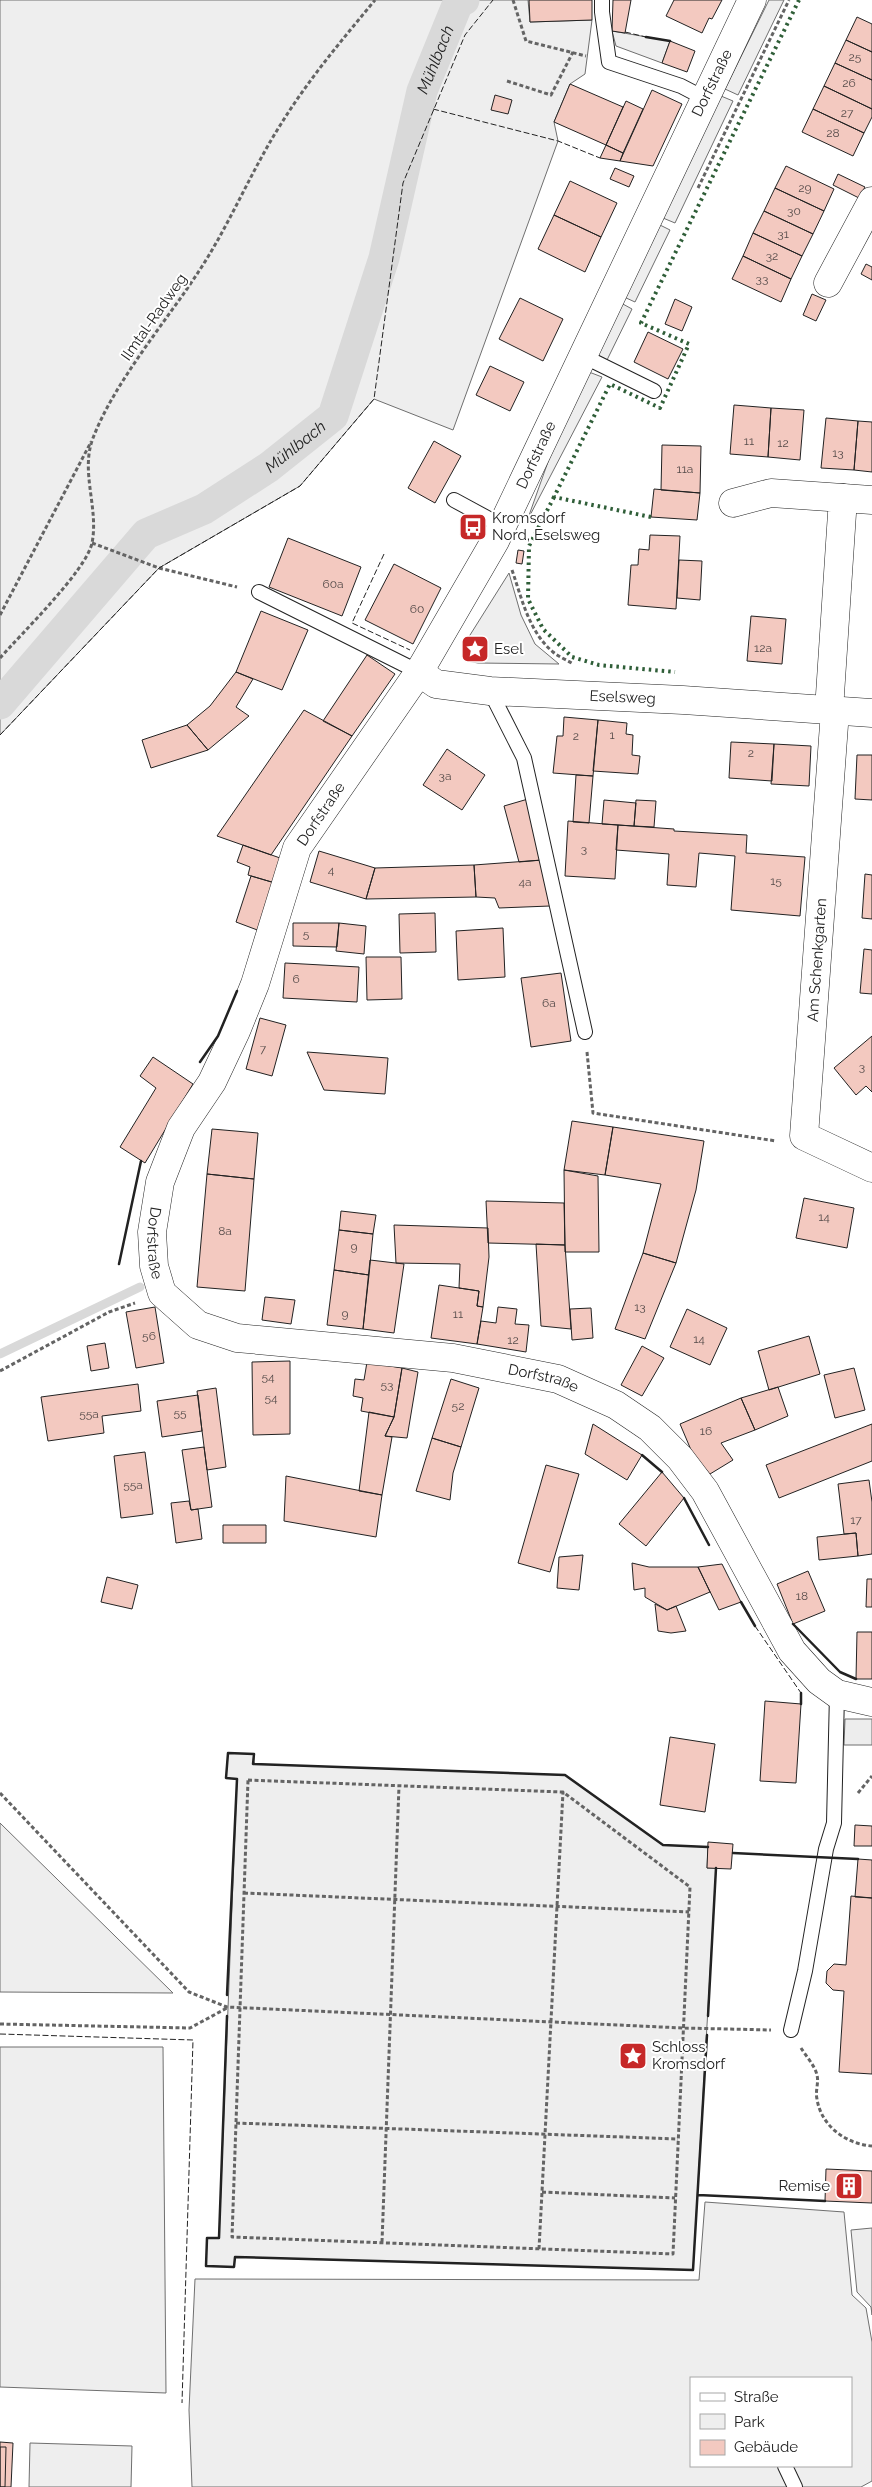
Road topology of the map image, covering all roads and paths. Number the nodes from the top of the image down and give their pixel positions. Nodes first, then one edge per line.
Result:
1 (375, 0) edge
2 (602, 0) edge
3 (752, 0) edge
4 (514, 1) edge
5 (573, 52) junction
6 (609, 62) junction
7 (507, 81) dead end
8 (704, 98) junction
9 (872, 202) edge
10 (828, 283) dead end
11 (583, 356) junction
12 (654, 391) dead end
13 (92, 440) junction
14 (843, 498) junction
15 (454, 500) dead end
16 (872, 500) edge
17 (733, 502) dead end
18 (502, 526) junction
19 (92, 543) junction
20 (510, 562) dead end
21 (259, 592) joint
22 (0, 615) edge
23 (0, 658) edge
24 (576, 668) dead end
25 (419, 672) junction
26 (490, 691) junction
27 (832, 710) junction
28 (872, 713) edge
29 (585, 1032) joint
30 (804, 1136) junction
31 (872, 1168) edge
32 (162, 1293) junction
33 (0, 1371) edge
34 (838, 1694) junction
35 (872, 1702) edge
36 (399, 1786) junction
37 (563, 1792) junction
38 (0, 1793) edge
39 (244, 1894) junction
40 (395, 1900) junction
41 (557, 1907) junction
42 (689, 1912) junction
43 (227, 2007) junction
44 (240, 2008) junction
45 (391, 2015) junction
46 (550, 2022) junction
47 (0, 2024) edge
48 (683, 2028) junction
49 (791, 2030) junction
50 (236, 2123) junction
51 (387, 2128) junction
52 (545, 2134) junction
53 (678, 2139) junction
54 (872, 2146) edge
55 (542, 2192) junction
56 (675, 2198) junction
57 (382, 2242) junction
58 (539, 2249) junction
59 (785, 2467) edge
60 (795, 2487) edge

1 - 13 path, Ilmtal-Radweg
2 - 6 lane
3 - 8 street, Dorfstraße
4 - 5 path
5 - 6 path
5 - 7 path
6 - 8 lane
8 - 11 street, Dorfstraße
9 - 10 street
11 - 12 lane
11 - 18 street, Dorfstraße
13 - 19 path, Ilmtal-Radweg
13 - 22 path
14 - 16 street
14 - 17 street
14 - 27 street
15 - 18 lane
18 - 25 street, Dorfstraße
19 - 21 path
19 - 23 path, Ilmtal-Radweg
20 - 24 path
21 - 25 lane
25 - 26 street, Eselsweg
25 - 32 street, Dorfstraße
26 - 27 street, Eselsweg
26 - 29 lane
27 - 28 street, Eselsweg
27 - 30 street, Am Schenkgarten
29 - 30 path
30 - 31 street
32 - 33 path
32 - 34 street, Dorfstraße
34 - 35 street, Dorfstraße
34 - 49 lane
36 - 37 path
36 - 39 path
36 - 40 path
37 - 41 path
37 - 42 path
38 - 43 path
39 - 40 path
39 - 44 path
40 - 41 path
40 - 45 path
41 - 42 path
41 - 46 path
42 - 48 path
43 - 44 path
43 - 47 path
44 - 45 path
44 - 50 path
45 - 46 path
45 - 51 path
46 - 48 path
46 - 52 path
48 - 49 path
48 - 53 path
49 - 54 path
50 - 51 path
50 - 57 path
51 - 52 path
51 - 57 path
52 - 53 path
52 - 55 path
53 - 56 path
55 - 56 path
55 - 58 path
56 - 58 path
57 - 58 path
59 - 60 lane

